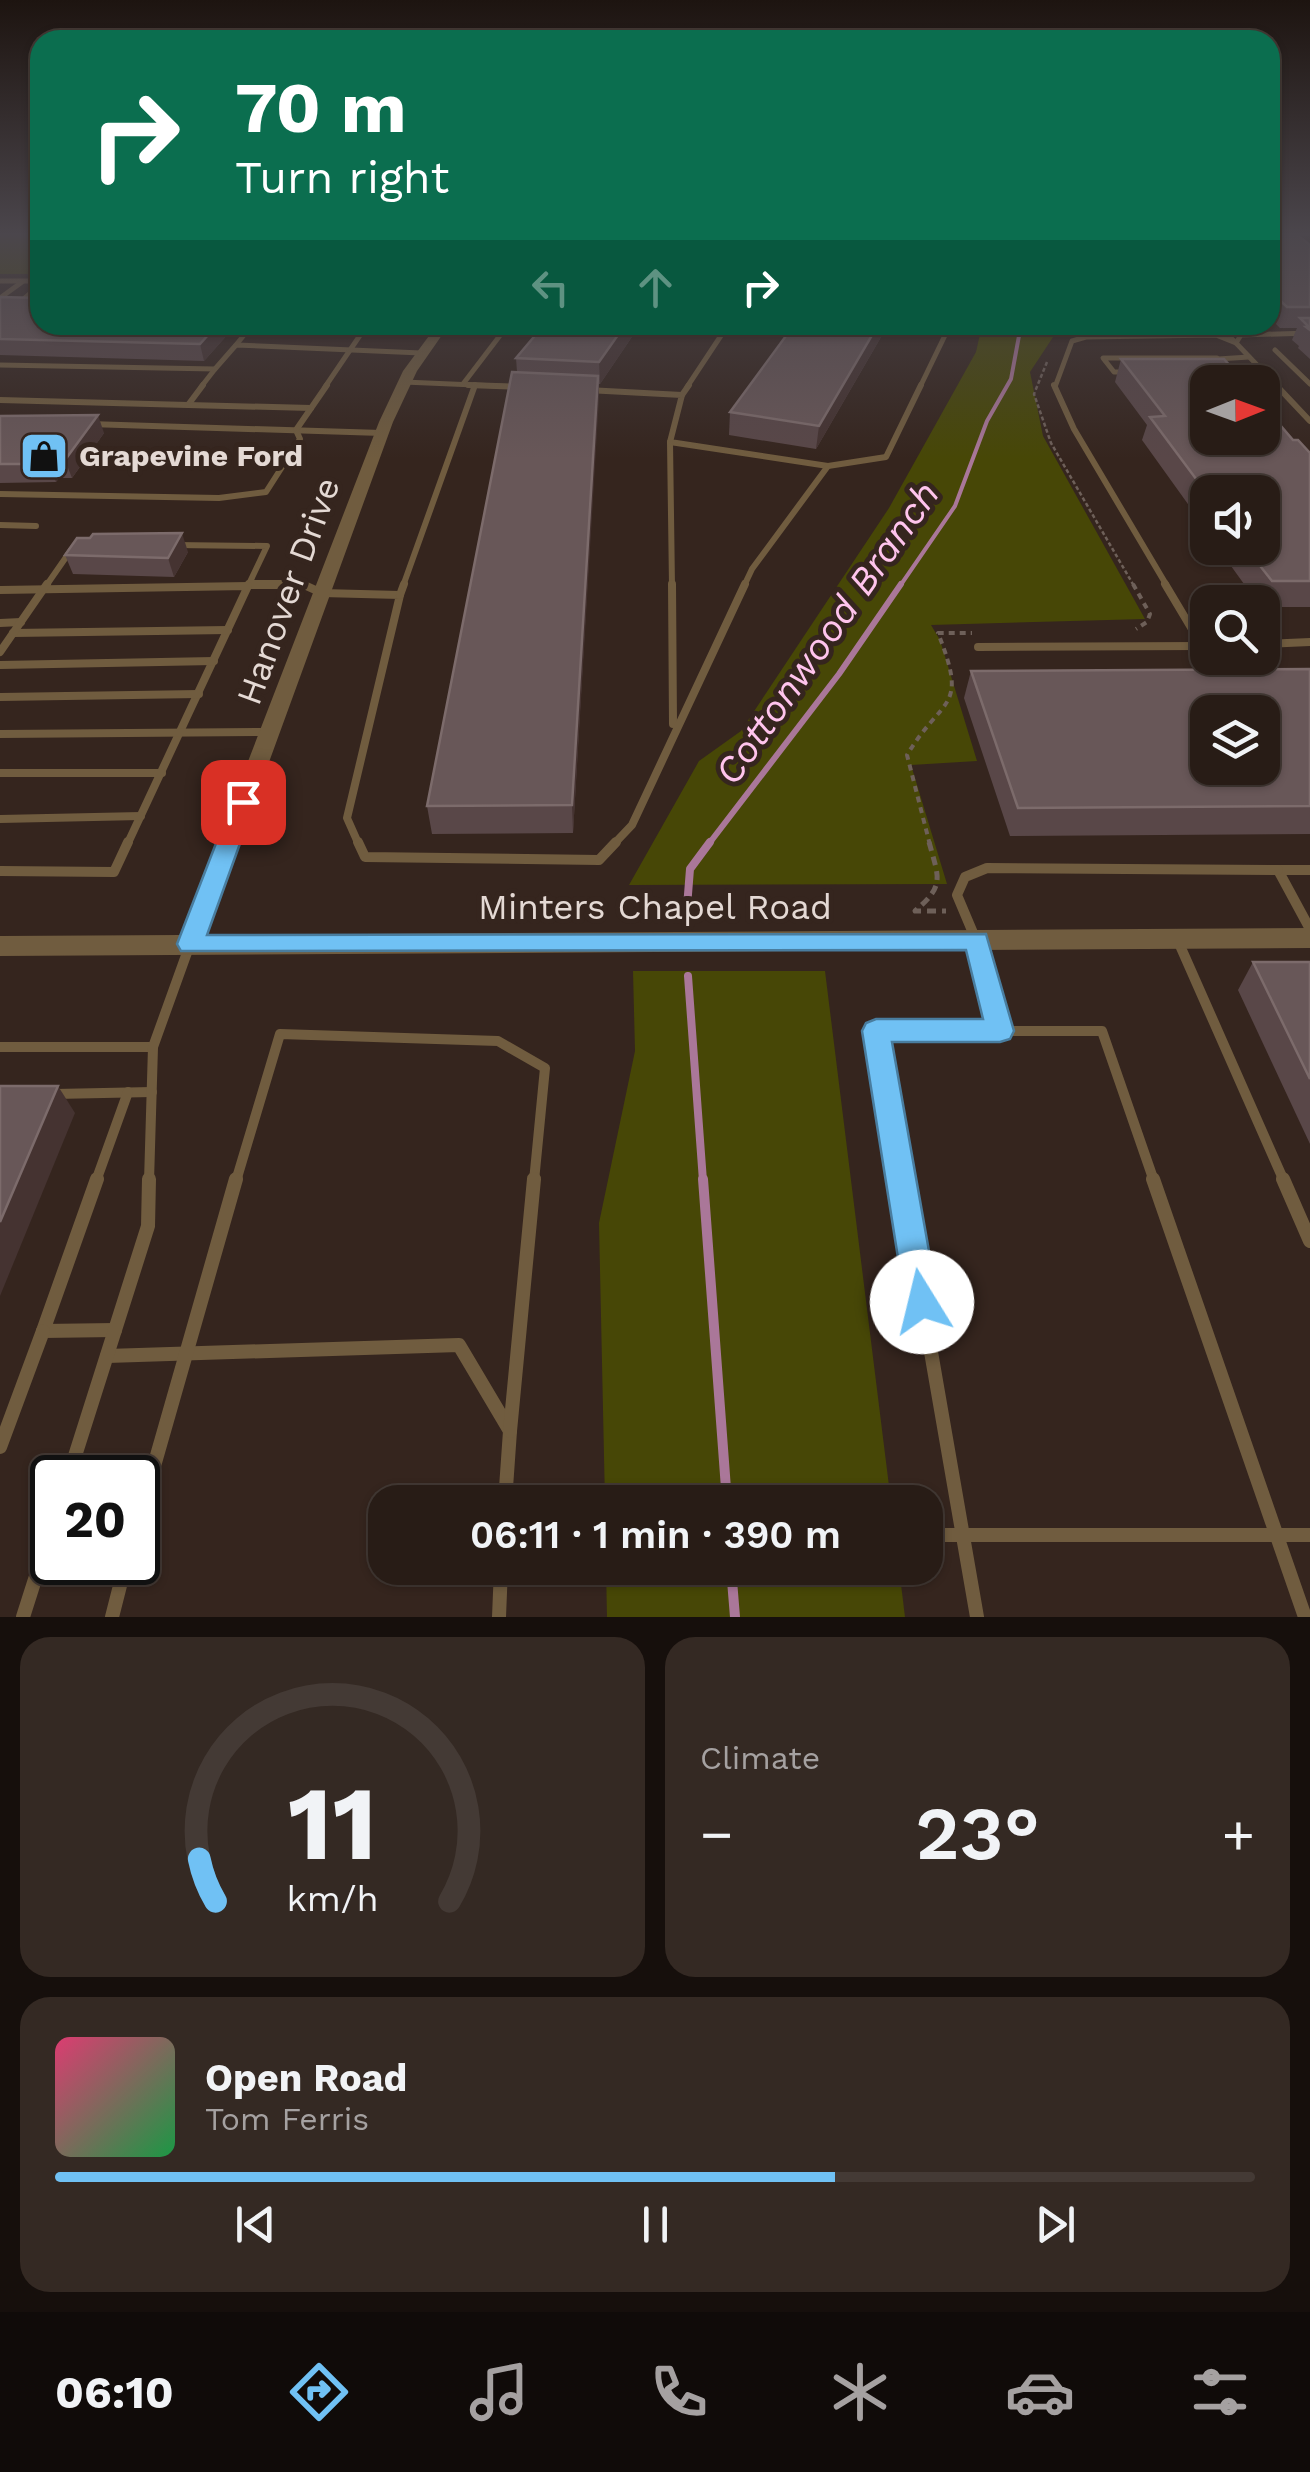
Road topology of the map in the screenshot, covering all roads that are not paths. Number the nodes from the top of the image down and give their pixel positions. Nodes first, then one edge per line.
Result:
1 (1280, 333) edge
2 (1310, 333) edge
3 (244, 335) edge
4 (360, 335) edge
5 (435, 335) edge
6 (500, 335) edge
7 (721, 335) edge
8 (945, 335) edge
9 (1228, 335) edge
10 (1241, 335) edge
11 (1236, 343) junction
12 (236, 346) junction
13 (350, 350) junction
14 (1275, 350) dead end
15 (421, 353) junction
16 (1218, 358) junction
17 (1250, 358) junction
18 (0, 364) edge
19 (1224, 365) edge
20 (216, 369) junction
21 (1133, 372) edge
22 (404, 382) junction
23 (463, 384) junction
24 (1310, 384) edge
25 (475, 385) junction
26 (531, 388) edge
27 (569, 390) edge
28 (682, 395) junction
29 (0, 400) edge
30 (188, 405) junction
31 (311, 408) junction
32 (1300, 411) junction
33 (1310, 411) edge
34 (1310, 421) edge
35 (82, 424) edge
36 (296, 430) junction
37 (382, 433) junction
38 (670, 442) junction
39 (828, 466) junction
40 (0, 494) edge
41 (0, 525) edge
42 (36, 526) dead end
43 (75, 544) edge
44 (171, 546) edge
45 (46, 586) junction
46 (248, 586) junction
47 (0, 590) edge
48 (322, 593) junction
49 (400, 594) junction
50 (1190, 621) edge
51 (0, 622) edge
52 (21, 622) junction
53 (228, 630) junction
54 (13, 633) junction
55 (1310, 642) edge
56 (1280, 643) edge
57 (1190, 646) edge
58 (978, 647) dead end
59 (0, 652) edge
60 (214, 662) junction
61 (0, 664) edge
62 (199, 694) junction
63 (0, 697) edge
64 (673, 730) junction
65 (182, 732) junction
66 (270, 732) junction
67 (0, 734) edge
68 (0, 773) edge
69 (162, 773) junction
70 (140, 816) junction
71 (0, 818) edge
72 (0, 870) edge
73 (1278, 870) junction
74 (1310, 870) edge
75 (1310, 929) edge
76 (1310, 938) edge
77 (1177, 939) junction
78 (976, 940) junction
79 (190, 944) junction
80 (0, 946) edge
81 (1000, 1031) junction
82 (0, 1047) edge
83 (153, 1047) junction
84 (128, 1092) junction
85 (152, 1092) junction
86 (36, 1094) edge
87 (1310, 1241) edge
88 (115, 1330) junction
89 (43, 1331) junction
90 (184, 1353) junction
91 (107, 1356) junction
92 (510, 1431) junction
93 (0, 1447) edge
94 (75, 1455) edge
95 (156, 1455) edge
96 (506, 1485) edge
97 (943, 1535) edge
98 (961, 1535) junction
99 (1276, 1535) junction
100 (1310, 1535) edge
101 (33, 1585) edge
102 (120, 1585) edge
103 (500, 1585) edge
104 (23, 1617) edge
105 (112, 1617) edge
106 (499, 1617) edge
107 (976, 1617) edge
108 (1304, 1617) edge

1 - 2 lane
3 - 12 lane
4 - 13 lane
5 - 15 street, Hanover Drive
6 - 23 lane
7 - 28 lane
8 - 39 lane
9 - 11 lane
10 - 11 lane
11 - 17 lane
11 - 50 lane
12 - 13 lane
12 - 20 lane
13 - 15 lane
13 - 31 lane
14 - 24 lane
15 - 22 street, Hanover Drive
16 - 17 lane
16 - 19 lane
16 - 21 lane
17 - 32 lane
18 - 20 lane
20 - 30 lane
22 - 23 lane
22 - 37 street, Hanover Drive
23 - 25 lane
25 - 26 lane
25 - 49 lane
27 - 28 lane
28 - 38 lane
29 - 30 lane
30 - 31 lane
31 - 36 lane
32 - 33 lane
32 - 34 lane
35 - 36 lane
36 - 37 lane
36 - 40 lane
37 - 48 street, Hanover Drive
38 - 39 lane
38 - 64 lane
39 - 64 lane
41 - 42 lane
43 - 45 lane
44 - 46 lane
45 - 46 lane
45 - 47 lane
45 - 52 lane
46 - 48 lane
46 - 53 lane
48 - 49 lane
48 - 66 street, Hanover Drive
49 - 64 lane
51 - 52 lane
52 - 54 lane
53 - 54 lane
53 - 60 lane
54 - 59 lane
55 - 56 lane
57 - 58 lane
60 - 61 lane
60 - 62 lane
62 - 63 lane
62 - 65 lane
65 - 66 lane
65 - 67 lane
65 - 69 lane
66 - 79 street, Hanover Drive
68 - 69 lane
69 - 70 lane
70 - 71 lane
70 - 72 lane
73 - 74 lane
73 - 75 lane
73 - 78 lane
76 - 77 street, Minters Chapel Road
77 - 78 street, Minters Chapel Road
77 - 87 lane
78 - 79 street, Minters Chapel Road
78 - 81 lane
79 - 80 street, Minters Chapel Road
79 - 83 lane
81 - 98 lane
81 - 99 lane
82 - 83 lane
83 - 85 lane
84 - 85 lane
84 - 86 lane
84 - 89 lane
85 - 88 lane
88 - 89 lane
88 - 91 lane
89 - 93 lane
90 - 91 lane
90 - 92 lane
90 - 92 lane
90 - 95 lane
91 - 94 lane
92 - 96 lane
97 - 98 lane
98 - 99 lane
98 - 107 lane
99 - 100 lane
99 - 108 lane
101 - 104 lane
102 - 105 lane
103 - 106 lane

